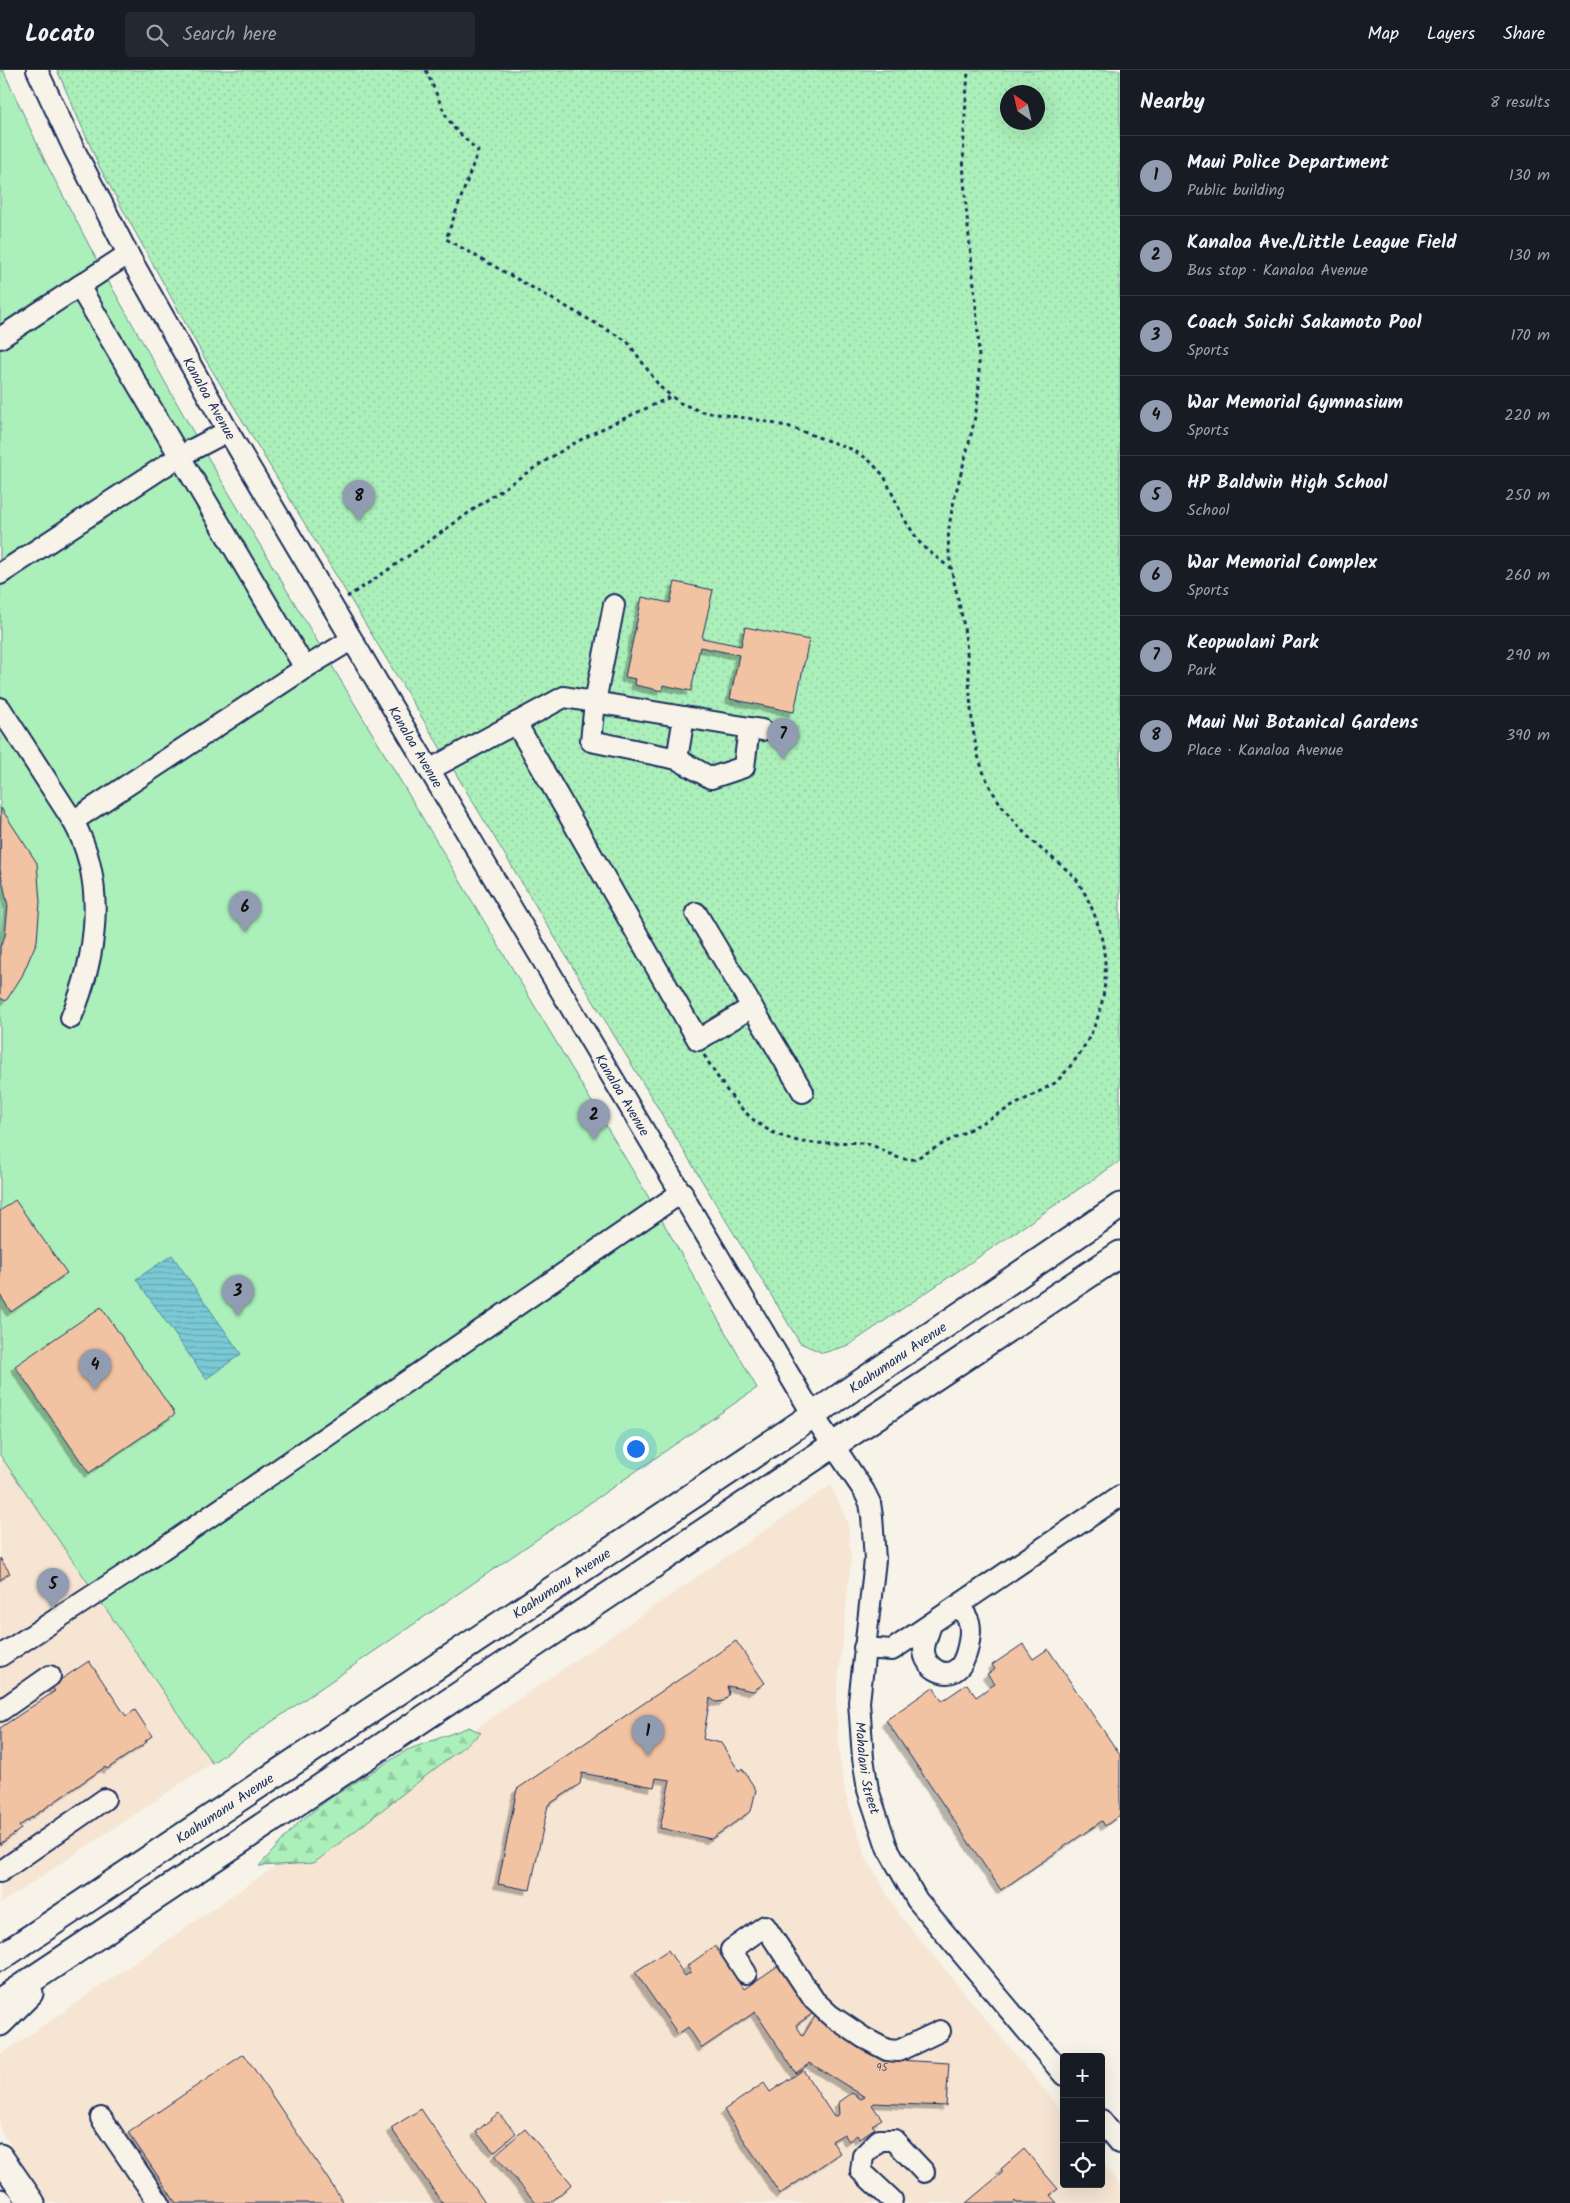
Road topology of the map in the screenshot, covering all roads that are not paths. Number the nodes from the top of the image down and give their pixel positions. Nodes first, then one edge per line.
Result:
1 (37, 70) edge
2 (128, 254) junction
3 (79, 286) junction
4 (0, 338) edge
5 (228, 431) junction
6 (180, 456) junction
7 (0, 574) edge
8 (614, 605) dead end
9 (351, 640) junction
10 (305, 668) junction
11 (595, 702) junction
12 (0, 708) edge
13 (684, 717) junction
14 (516, 723) junction
15 (677, 759) junction
16 (429, 770) junction
17 (73, 821) junction
18 (696, 913) dead end
19 (752, 1008) junction
20 (71, 1018) dead end
21 (803, 1092) dead end
22 (682, 1192) junction
23 (1120, 1206) edge
24 (1120, 1254) edge
25 (813, 1415) junction
26 (834, 1446) junction
27 (1120, 1496) edge
28 (959, 1605) junction
29 (931, 1624) junction
30 (864, 1648) junction
31 (0, 1656) edge
32 (50, 1676) dead end
33 (0, 1711) edge
34 (105, 1799) dead end
35 (0, 1872) edge
36 (0, 1958) edge
37 (63, 1959) junction
38 (746, 1972) dead end
39 (0, 2001) edge
40 (0, 2023) edge
41 (940, 2031) dead end
42 (1060, 2070) edge
43 (101, 2118) dead end
44 (1105, 2125) edge
45 (1120, 2142) edge
46 (0, 2158) edge
47 (924, 2172) dead end
48 (892, 2200) dead end
49 (32, 2203) edge
50 (159, 2203) edge

1 - 2 street, Kanaloa Avenue
2 - 3 street
2 - 5 street, Kanaloa Avenue
3 - 4 street
3 - 6 street
5 - 6 street
5 - 9 street, Kanaloa Avenue
6 - 7 street
6 - 10 street
8 - 11 street
9 - 10 street
9 - 16 street, Kanaloa Avenue
10 - 17 street
11 - 13 street
11 - 14 street
11 - 15 street
12 - 17 street
13 - 15 street
13 - 15 street
14 - 16 street
14 - 19 street
16 - 22 street, Kanaloa Avenue
17 - 20 street
18 - 19 street
19 - 21 street
22 - 25 street, Kanaloa Avenue
22 - 31 street
23 - 25 main road, Kaahumanu Avenue
24 - 26 main road
25 - 26 street, Mahalani Street
25 - 36 main road, Kaahumanu Avenue
26 - 30 street, Mahalani Street
26 - 37 main road
27 - 28 street
28 - 29 street
28 - 29 street
29 - 30 street
30 - 42 street, Mahalani Street
32 - 33 street
34 - 35 street
37 - 39 main road
37 - 40 main road
38 - 41 street
43 - 50 street
44 - 45 street
46 - 49 main road
47 - 48 street

